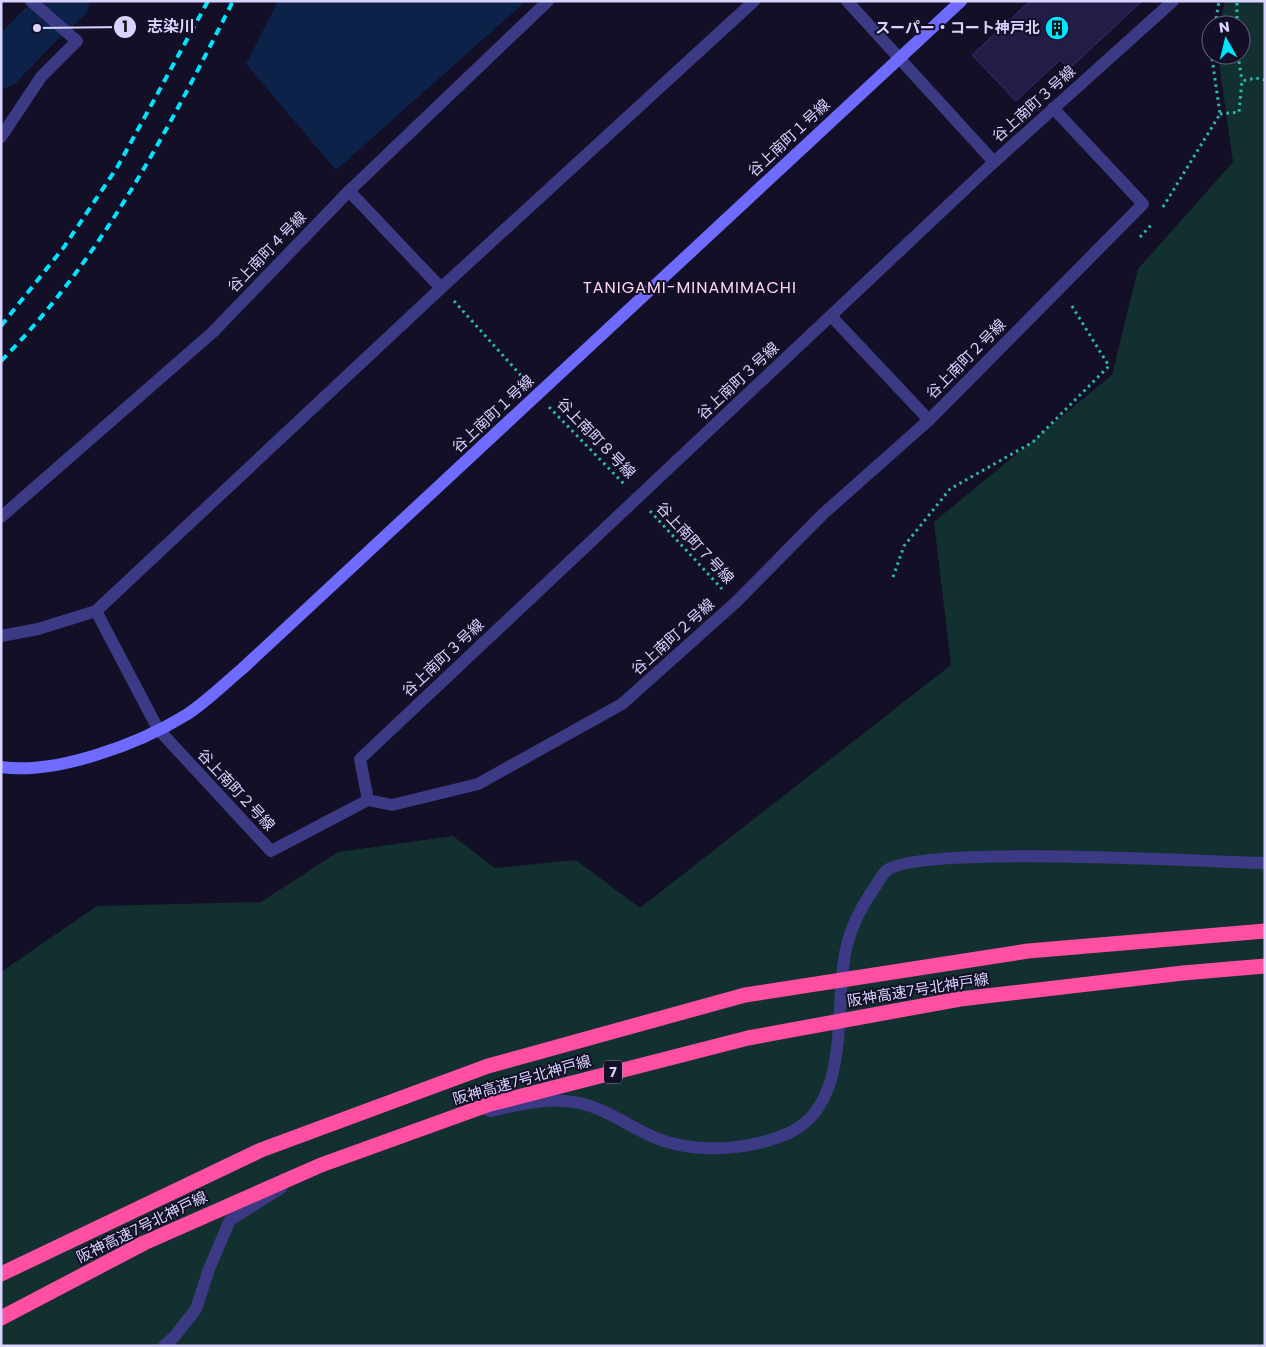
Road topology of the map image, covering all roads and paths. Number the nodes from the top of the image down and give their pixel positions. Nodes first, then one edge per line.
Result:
1 (31, 1) edge
2 (548, 1) edge
3 (754, 1) edge
4 (847, 1) edge
5 (961, 1) edge
6 (1173, 1) edge
7 (1219, 1) edge
8 (1237, 1) edge
9 (1217, 15) edge
10 (1236, 15) edge
11 (898, 59) junction
12 (1213, 65) edge
13 (1240, 65) edge
14 (1265, 80) edge
15 (1242, 81) junction
16 (1053, 108) junction
17 (1220, 114) junction
18 (1, 137) edge
19 (994, 162) junction
20 (349, 191) junction
21 (1160, 212) dead end
22 (1155, 220) dead end
23 (1135, 242) dead end
24 (441, 288) junction
25 (1068, 300) dead end
26 (831, 316) junction
27 (538, 395) junction
28 (929, 420) junction
29 (638, 498) junction
30 (1, 517) edge
31 (893, 577) dead end
32 (735, 603) junction
33 (96, 611) junction
34 (1, 636) edge
35 (158, 729) junction
36 (1, 767) edge
37 (368, 800) junction
38 (1265, 863) edge
39 (1265, 931) edge
40 (1265, 966) edge
41 (1, 1274) edge
42 (1, 1318) edge
43 (164, 1346) edge

1 - 18 street
2 - 20 street, 谷上南町４号線
3 - 24 street
4 - 11 street
5 - 11 street, 谷上南町１号線
6 - 16 street, 谷上南町３号線
7 - 9 path
8 - 10 path
11 - 19 street
11 - 27 street, 谷上南町１号線
12 - 17 path
13 - 15 path
14 - 15 path
15 - 17 path
16 - 19 street, 谷上南町３号線
16 - 28 street, 谷上南町２号線
17 - 21 path
19 - 26 street, 谷上南町３号線
20 - 24 street
20 - 30 street, 谷上南町４号線
22 - 23 path
24 - 27 path, 谷上南町８号線
24 - 33 street
25 - 31 path
26 - 28 street
26 - 29 street, 谷上南町３号線
27 - 29 path, 谷上南町８号線
27 - 35 street, 谷上南町１号線
28 - 32 street, 谷上南町２号線
29 - 32 path, 谷上南町７号線
29 - 37 street, 谷上南町３号線
32 - 37 street, 谷上南町２号線
33 - 34 street
33 - 35 street, 谷上南町２号線
35 - 36 street, 谷上南町１号線
35 - 37 street, 谷上南町２号線
38 - 43 street
39 - 41 highway, 阪神高速7号北神戸線, bridge
40 - 42 highway, 阪神高速7号北神戸線 / 7, bridge

